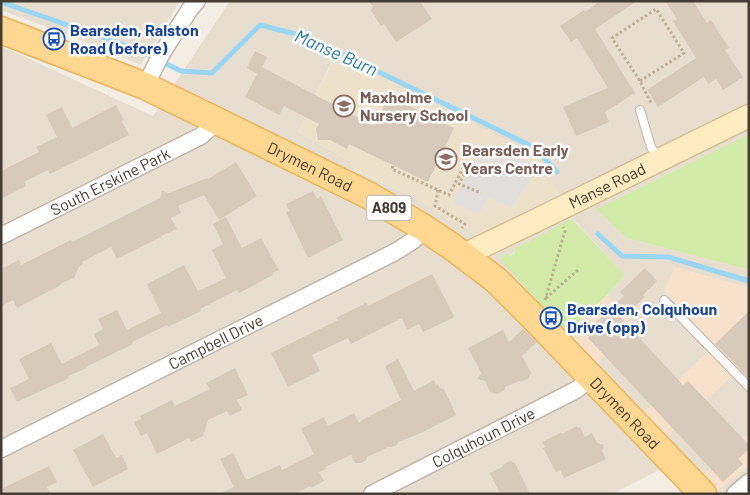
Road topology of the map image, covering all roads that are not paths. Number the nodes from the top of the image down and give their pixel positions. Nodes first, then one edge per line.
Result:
1 (197, 1) edge
2 (1, 30) edge
3 (149, 79) junction
4 (640, 110) road end
5 (749, 116) edge
6 (215, 120) junction
7 (659, 160) junction
8 (424, 228) junction
9 (1, 236) edge
10 (464, 255) junction
11 (664, 300) dead end
12 (592, 378) junction
13 (749, 387) edge
14 (1, 449) edge
15 (749, 482) edge
16 (372, 494) edge
17 (703, 494) edge
18 (735, 494) edge

1 - 3 street
2 - 3 main road, Drymen Road / A809
3 - 6 main road, Drymen Road / A809
4 - 7 lane
5 - 7 street, Manse Road
6 - 8 main road, Drymen Road / A809
6 - 9 street, South Erskine Park
7 - 10 street, Manse Road
8 - 10 main road, Drymen Road / A809
8 - 14 street, Campbell Drive
10 - 12 main road, Drymen Road / A809
11 - 13 lane
12 - 16 street, Colquhoun Drive
12 - 17 main road, Drymen Road / A809
15 - 18 street

